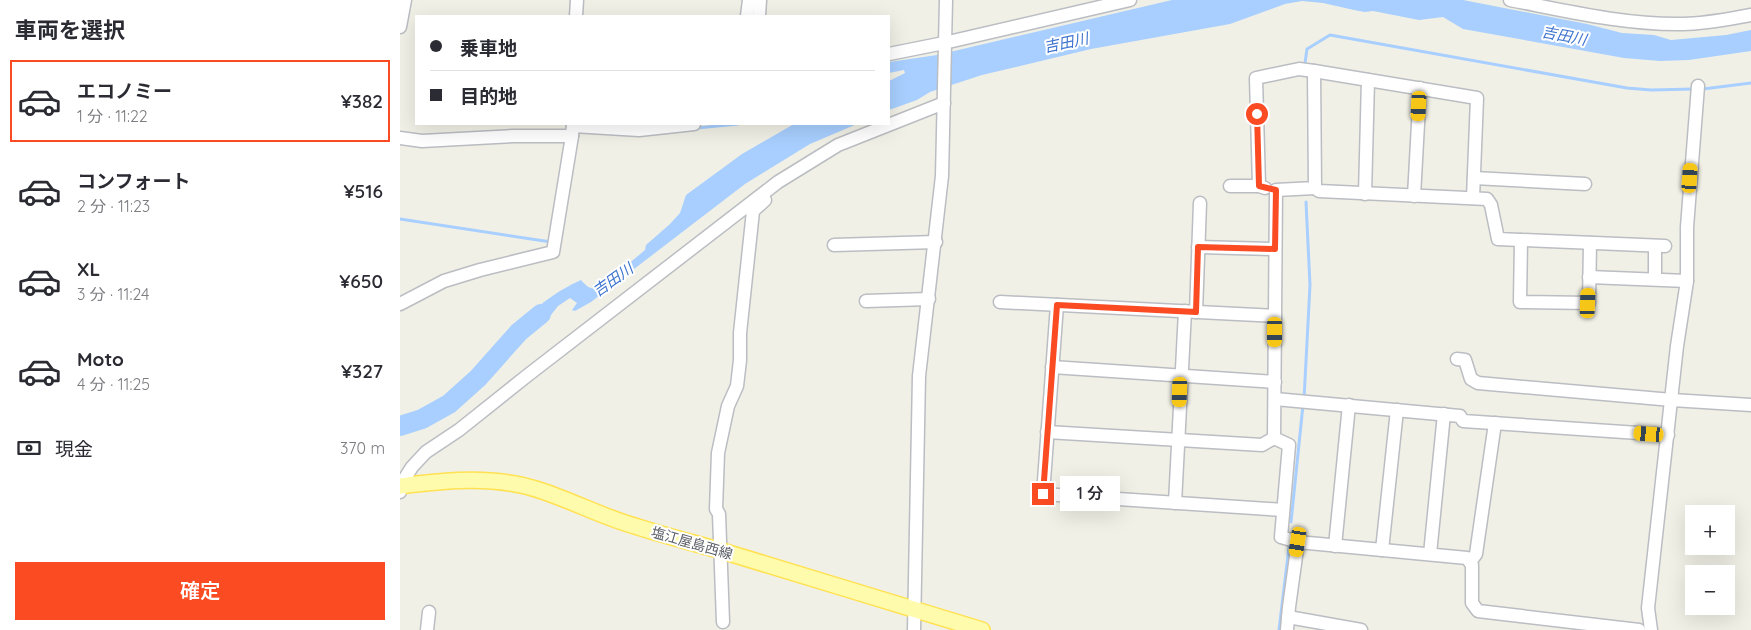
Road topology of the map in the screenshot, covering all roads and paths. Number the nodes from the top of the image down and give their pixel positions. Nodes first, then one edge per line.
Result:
1 (405, 0) edge
2 (577, 0) edge
3 (749, 0) edge
4 (760, 0) edge
5 (946, 0) edge
6 (1130, 0) edge
7 (1510, 0) edge
8 (1548, 0) edge
9 (1574, 13) junction
10 (576, 15) edge
11 (747, 15) edge
12 (759, 15) edge
13 (1751, 15) edge
14 (400, 27) edge
15 (944, 46) junction
16 (890, 54) edge
17 (1314, 71) junction
18 (1368, 80) junction
19 (1698, 86) dead end
20 (1420, 88) junction
21 (944, 99) junction
22 (890, 122) edge
23 (685, 125) edge
24 (884, 125) edge
25 (573, 128) edge
26 (400, 138) edge
27 (1474, 178) junction
28 (778, 182) junction
29 (1585, 184) dead end
30 (1230, 186) dead end
31 (1259, 186) junction
32 (1315, 188) junction
33 (1276, 190) junction
34 (1365, 194) junction
35 (1414, 196) junction
36 (1473, 198) junction
37 (1200, 203) dead end
38 (1521, 240) junction
39 (936, 242) junction
40 (1590, 243) junction
41 (834, 245) dead end
42 (1198, 247) junction
43 (1275, 249) junction
44 (1589, 276) junction
45 (1655, 279) junction
46 (1687, 281) junction
47 (929, 299) junction
48 (866, 301) dead end
49 (1000, 302) dead end
50 (400, 304) edge
51 (1057, 305) junction
52 (1190, 312) junction
53 (1275, 316) junction
54 (1457, 359) dead end
55 (1052, 367) junction
56 (1181, 376) junction
57 (1275, 382) junction
58 (1275, 398) junction
59 (1672, 400) junction
60 (1751, 405) edge
61 (1349, 406) junction
62 (1397, 410) junction
63 (1444, 414) junction
64 (1495, 423) junction
65 (1047, 432) junction
66 (1668, 436) junction
67 (1274, 438) junction
68 (1178, 440) junction
69 (400, 486) edge
70 (400, 492) edge
71 (1175, 503) junction
72 (1283, 510) junction
73 (1298, 542) junction
74 (1335, 546) junction
75 (720, 550) junction
76 (1382, 550) junction
77 (1430, 554) junction
78 (1470, 562) junction
79 (914, 610) junction
80 (429, 612) dead end
81 (723, 622) dead end
82 (1288, 624) edge
83 (427, 630) edge
84 (914, 630) edge
85 (982, 630) edge
86 (1361, 630) edge
87 (1639, 630) edge
88 (1651, 630) edge

1 - 14 street
2 - 10 street
3 - 11 street
4 - 12 street
5 - 15 street
6 - 15 street
7 - 9 street
8 - 9 street
9 - 13 street
15 - 16 street
15 - 21 street
17 - 18 street
17 - 31 street
17 - 32 street
18 - 20 street
18 - 34 street
19 - 46 street
20 - 27 street
20 - 35 street
21 - 22 street
21 - 39 street
23 - 25 street
24 - 28 street
25 - 26 street
25 - 50 street
27 - 29 street
27 - 36 street
28 - 69 street
28 - 75 street
30 - 31 street
31 - 33 street
32 - 33 street
32 - 34 street
33 - 43 street
34 - 35 street
35 - 36 street
36 - 38 street
37 - 42 street
38 - 40 street
38 - 44 street
39 - 41 street
39 - 47 street
40 - 44 street
40 - 45 street
42 - 43 street
42 - 52 street
43 - 53 street
44 - 45 street
45 - 46 street
46 - 59 street
47 - 48 street
47 - 79 street
49 - 51 street
51 - 52 street
51 - 55 street
52 - 53 street
52 - 56 street
53 - 57 street
54 - 59 street
55 - 56 street
55 - 65 street
56 - 57 street
56 - 68 street
57 - 58 street
58 - 61 street
58 - 67 street
59 - 60 street
59 - 66 street
61 - 62 street
61 - 74 street
62 - 63 street
62 - 76 street
63 - 64 street
63 - 77 street
64 - 66 street
64 - 78 street
65 - 68 street
65 - 71 street
66 - 88 street
67 - 68 street
67 - 72 street
68 - 71 street
69 - 70 street
69 - 75 main road, 塩江屋島西線
71 - 72 street
72 - 73 street
73 - 74 street
73 - 82 street
74 - 76 street
75 - 79 main road, 塩江屋島西線
75 - 81 street
76 - 77 street
77 - 78 street
78 - 87 street
79 - 84 street
79 - 85 main road, 塩江屋島西線
80 - 83 street
82 - 86 street

